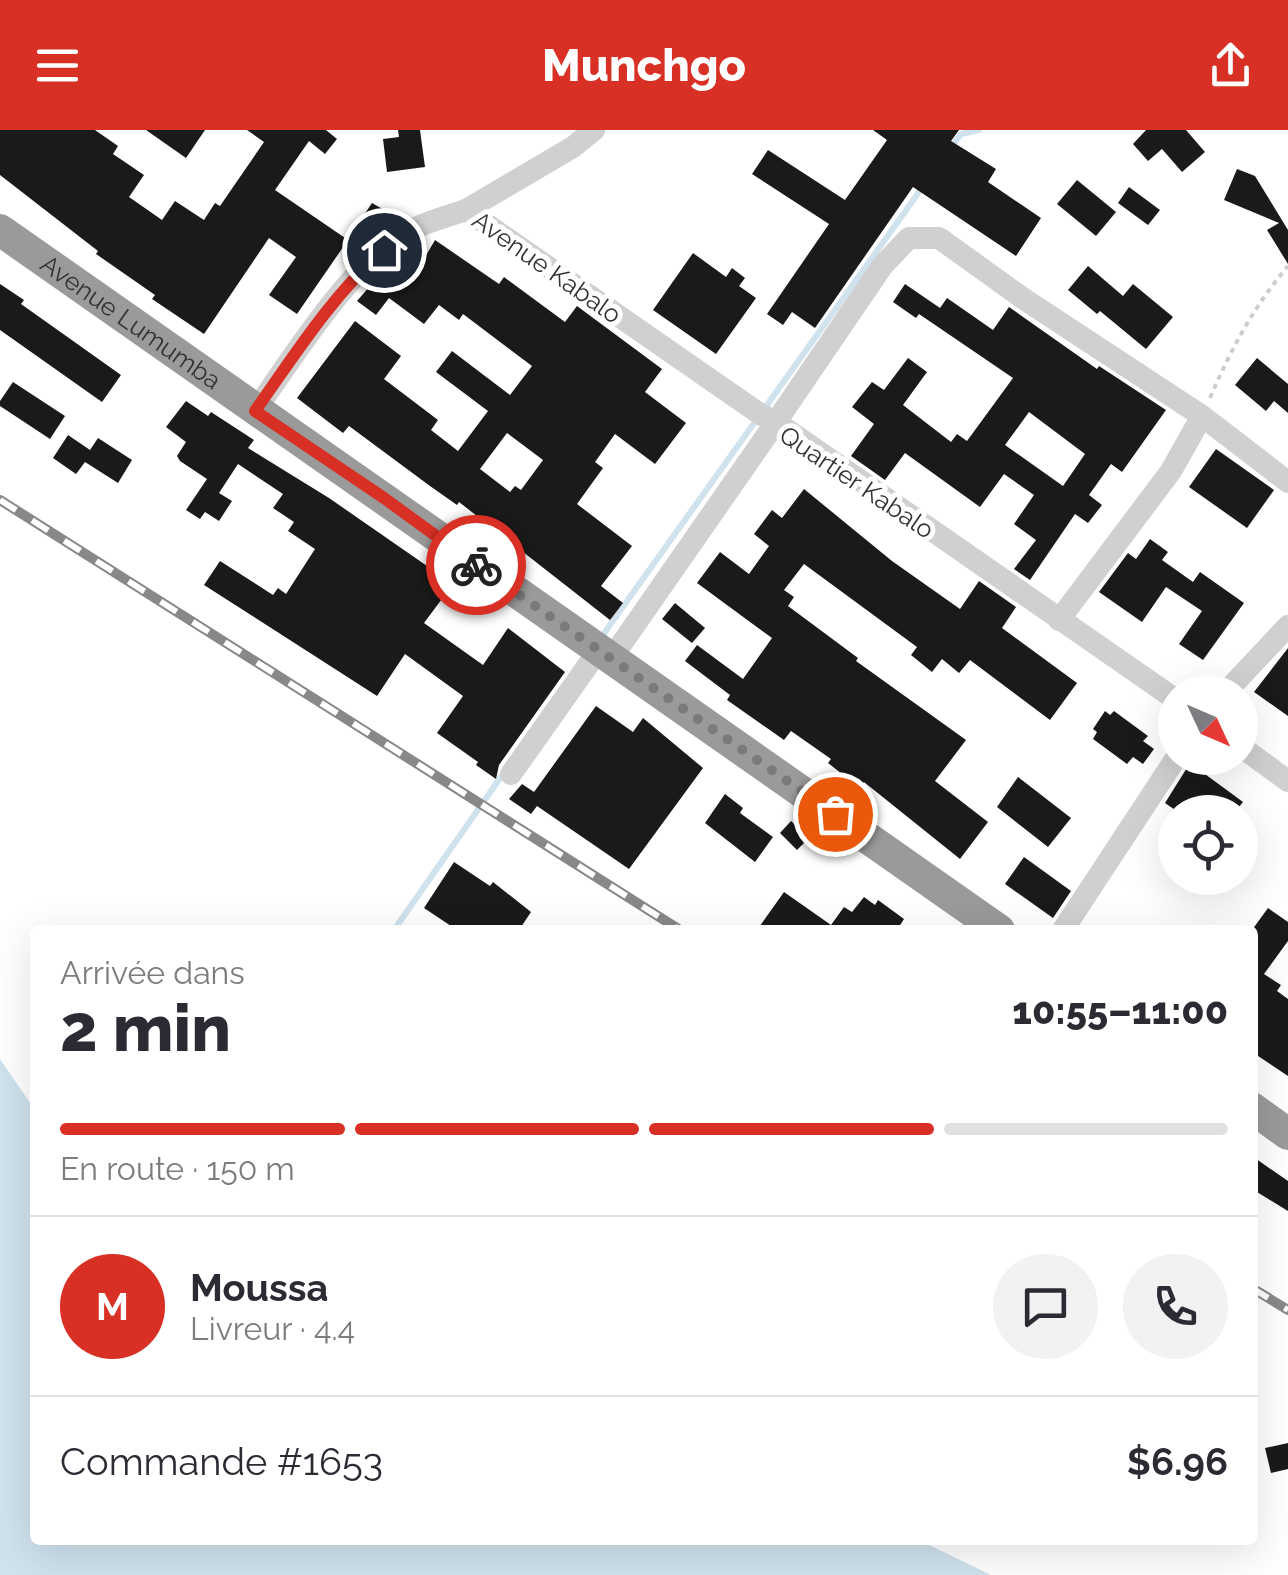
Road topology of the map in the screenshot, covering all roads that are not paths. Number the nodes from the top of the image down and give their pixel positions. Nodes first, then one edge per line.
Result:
1 (594, 130) edge
2 (466, 210) junction
3 (0, 230) edge
4 (255, 411) junction
5 (1202, 416) junction
6 (776, 422) junction
7 (1288, 482) edge
8 (1058, 620) junction
9 (1288, 626) edge
10 (605, 655) junction
11 (1242, 675) edge
12 (1158, 688) edge
13 (1258, 759) edge
14 (512, 774) dead end
15 (1165, 775) edge
16 (1288, 780) edge
17 (992, 925) edge
18 (1066, 925) edge
19 (1258, 1112) edge
20 (1288, 1134) edge

1 - 2 street
2 - 4 street, Avenue Kabalo
2 - 6 street, Avenue Kabalo
3 - 4 highway, Avenue Lumumba
4 - 10 highway, Avenue Lumumba
5 - 6 street
5 - 7 street
5 - 8 street
6 - 8 street, Quartier Kabalo
6 - 10 street, Quartier Kabalo
8 - 12 street, Quartier Kabalo
9 - 11 street
10 - 14 street, Quartier Kabalo
10 - 17 highway, Avenue Lumumba
13 - 16 street
15 - 18 street
19 - 20 highway

